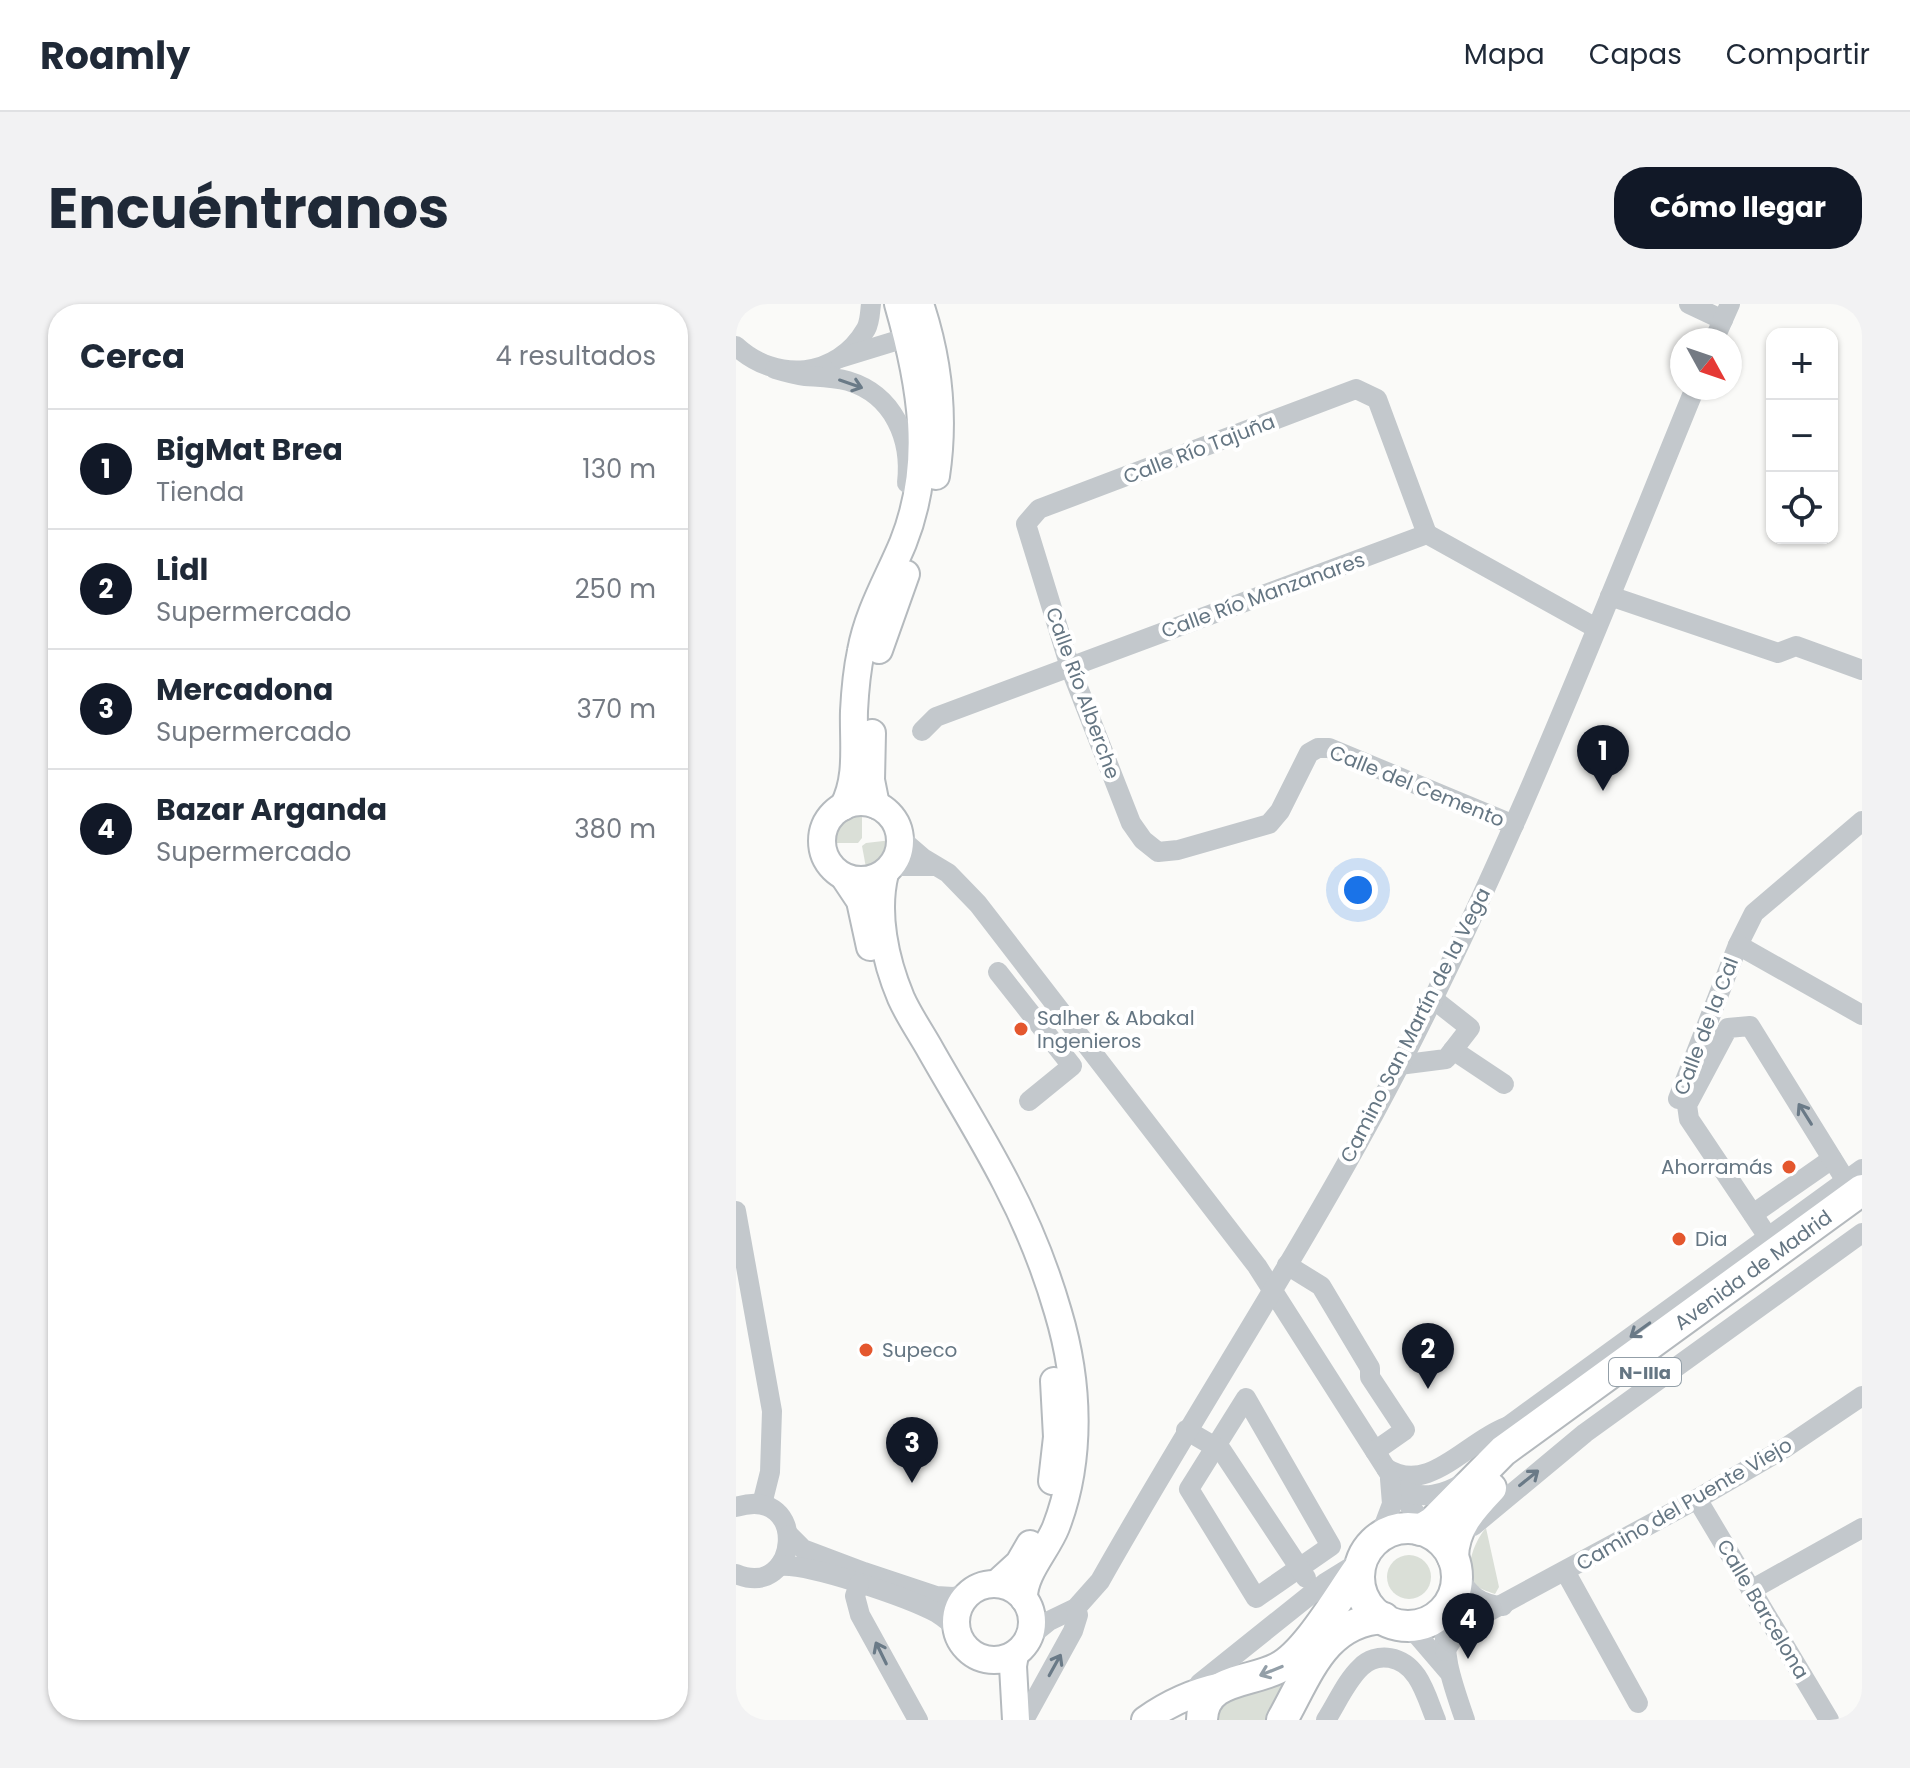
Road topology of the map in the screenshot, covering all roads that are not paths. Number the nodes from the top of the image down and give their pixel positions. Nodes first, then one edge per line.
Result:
1 (871, 304) edge
2 (898, 304) edge
3 (920, 304) edge
4 (1689, 304) edge
5 (1726, 312) edge
6 (907, 337) junction
7 (736, 346) edge
8 (834, 360) junction
9 (775, 369) junction
10 (940, 391) junction
11 (1690, 400) edge
12 (1026, 524) joint
13 (1427, 534) junction
14 (884, 584) junction
15 (1610, 596) junction
16 (1596, 628) junction
17 (1070, 667) junction
18 (1862, 670) edge
19 (922, 731) dead end
20 (876, 805) junction
21 (843, 807) junction
22 (1862, 821) edge
23 (1269, 824) joint
24 (1514, 825) junction
25 (901, 839) junction
26 (938, 866) junction
27 (889, 869) junction
28 (844, 877) junction
29 (1738, 945) junction
30 (1019, 957) junction
31 (1432, 998) junction
32 (1862, 1015) edge
33 (1453, 1050) junction
34 (1399, 1065) junction
35 (1504, 1084) dead end
36 (1029, 1101) dead end
37 (1675, 1107) dead end
38 (1832, 1159) junction
39 (1857, 1180) edge
40 (1862, 1213) edge
41 (1753, 1214) junction
42 (737, 1225) edge
43 (1862, 1233) edge
44 (1768, 1237) junction
45 (1287, 1265) junction
46 (1272, 1289) junction
47 (1862, 1396) edge
48 (1507, 1427) junction
49 (1186, 1430) junction
50 (1217, 1448) junction
51 (1381, 1459) junction
52 (1481, 1472) junction
53 (1400, 1490) junction
54 (1697, 1499) junction
55 (762, 1504) junction
56 (736, 1507) edge
57 (1862, 1528) edge
58 (789, 1535) junction
59 (1380, 1536) junction
60 (1440, 1546) junction
61 (779, 1566) junction
62 (1359, 1567) junction
63 (1299, 1568) junction
64 (1565, 1571) junction
65 (736, 1574) edge
66 (859, 1584) junction
67 (996, 1584) junction
68 (1751, 1590) junction
69 (1314, 1592) junction
70 (968, 1594) junction
71 (1027, 1604) junction
72 (1503, 1606) junction
73 (1076, 1608) junction
74 (1446, 1609) junction
75 (1056, 1617) junction
76 (1392, 1621) junction
77 (957, 1630) junction
78 (1022, 1646) junction
79 (987, 1660) junction
80 (1447, 1661) junction
81 (1206, 1700) edge
82 (1638, 1703) dead end
83 (918, 1720) edge
84 (1003, 1720) edge
85 (1016, 1720) edge
86 (1024, 1720) edge
87 (1145, 1720) edge
88 (1282, 1720) edge
89 (1326, 1720) edge
90 (1436, 1720) edge
91 (1465, 1720) edge
92 (1829, 1720) edge

1 - 8 street
2 - 6 main road
3 - 10 main road
4 - 5 street
6 - 8 street
6 - 10 street
6 - 14 main road
7 - 9 street
8 - 9 street
9 -> 14 street
10 - 20 main road
11 - 15 street, Camino San Martín de la Vega
12 - 13 street, Calle Río Tajuña
12 - 17 street, Calle Río Alberche
13 - 16 street
13 - 17 street, Calle Río Manzanares
14 - 21 main road
15 - 16 street, Camino San Martín de la Vega
15 - 18 street
16 - 24 street, Camino San Martín de la Vega
17 - 19 street, Calle Río Manzanares
17 - 23 street, Calle Río Alberche
20 - 21 main road
20 - 25 main road
21 - 28 main road
22 - 29 street
23 - 24 street, Calle del Cemento
24 - 31 street, Camino San Martín de la Vega
25 - 26 street
25 - 27 main road
26 - 27 street
26 - 30 street
27 - 28 main road
27 - 71 main road
28 - 67 main road
29 - 32 street, Calle de la Cal
29 - 37 street, Calle de la Cal
30 - 36 street
30 - 46 street
31 - 33 street
31 - 34 street, Camino San Martín de la Vega
33 - 34 street
33 - 35 street
34 - 45 street, Camino San Martín de la Vega
38 - 39 street
38 - 41 street
38 -> 41 street
39 - 44 street
39 - 52 highway, Avenida de Madrid / N-IIIa
40 - 60 highway, Avenida de Madrid / N-IIIa
41 - 44 street
42 - 55 street
60 -> 43 street
44 -> 48 street
45 - 46 street, Camino San Martín de la Vega
45 - 51 street
46 - 49 street, Camino San Martín de la Vega
46 - 51 street
47 - 54 street, Camino del Puente Viejo
48 - 51 street
48 - 52 street
49 - 50 street
49 - 73 street, Camino San Martín de la Vega
50 - 63 street
50 - 63 street
50 - 63 street
51 - 53 street
51 - 59 street
52 - 53 street
52 - 60 highway, Avenida de Madrid / N-IIIa
53 - 60 street
54 - 64 street, Camino del Puente Viejo
54 - 68 street, Calle Barcelona
55 - 56 street
55 - 58 street
57 - 68 street
58 - 61 street
58 - 70 street
59 - 60 highway
59 - 62 highway
60 - 72 street
60 - 74 highway, N-IIIa
61 - 65 street
61 - 66 street
62 - 69 street
62 - 76 highway
62 -> 81 highway
63 - 69 street
64 - 72 street, Camino del Puente Viejo
64 - 82 street
66 - 77 street
83 -> 66 street
67 - 70 main road
67 - 71 main road
68 - 92 street, Calle Barcelona
69 - 81 street
70 - 77 main road
71 - 75 street
71 - 78 main road
72 - 80 street, Camino del Puente Viejo
73 - 75 street, Camino San Martín de la Vega
86 -> 73 street
74 - 76 highway
74 - 80 street
75 - 78 street, Camino San Martín de la Vega
76 - 80 street
76 - 88 highway
77 - 79 main road
78 - 79 main road
78 - 85 main road
79 - 84 main road
80 - 91 street
81 - 87 main road
89 - 90 street

